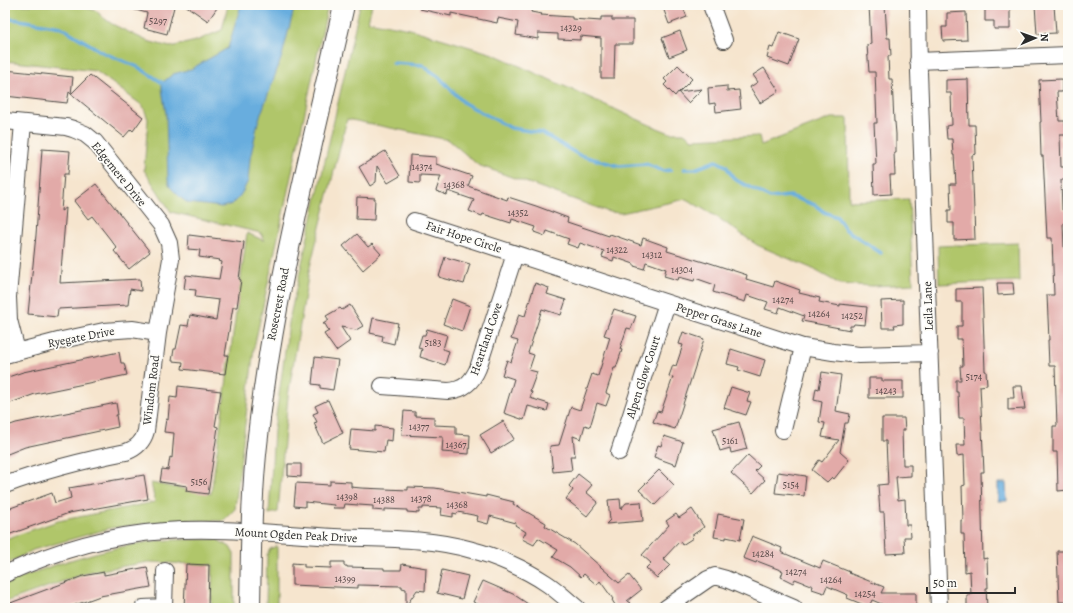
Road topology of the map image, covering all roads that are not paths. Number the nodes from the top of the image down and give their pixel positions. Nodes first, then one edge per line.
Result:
1 (344, 5) edge
2 (711, 5) edge
3 (918, 5) edge
4 (724, 40) dead end
5 (1068, 55) edge
6 (918, 61) junction
7 (5, 121) edge
8 (23, 123) junction
9 (414, 221) dead end
10 (169, 243) joint
11 (514, 254) junction
12 (667, 303) junction
13 (158, 333) junction
14 (803, 347) junction
15 (11, 353) edge
16 (930, 353) junction
17 (382, 386) dead end
18 (783, 430) dead end
19 (619, 452) dead end
20 (5, 485) edge
21 (251, 532) junction
22 (165, 571) dead end
23 (5, 574) edge
24 (164, 607) edge
25 (143, 608) edge
26 (250, 608) edge
27 (577, 608) edge
28 (666, 608) edge
29 (794, 608) edge
30 (939, 608) edge

1 - 21 main road, Rosecrest Road
2 - 4 street
3 - 6 street, Leila Lane
5 - 6 street
6 - 16 street, Leila Lane
7 - 8 street, Edgemere Drive
8 - 10 street, Edgemere Drive
8 - 15 street
9 - 11 street, Fair Hope Circle
10 - 13 street, Windom Road
11 - 12 street, Pepper Grass Lane
11 - 17 street, Heartland Cove
12 - 14 street, Pepper Grass Lane
12 - 19 street, Alpen Glow Court
13 - 15 street, Ryegate Drive
13 - 20 street, Windom Road
14 - 16 street, Pepper Grass Lane
14 - 18 street
16 - 30 street, Leila Lane
21 - 23 street, Mount Ogden Peak Drive
21 - 26 main road, Rosecrest Road
21 - 27 street, Mount Ogden Peak Drive
22 - 24 street
24 - 25 street
28 - 29 street

